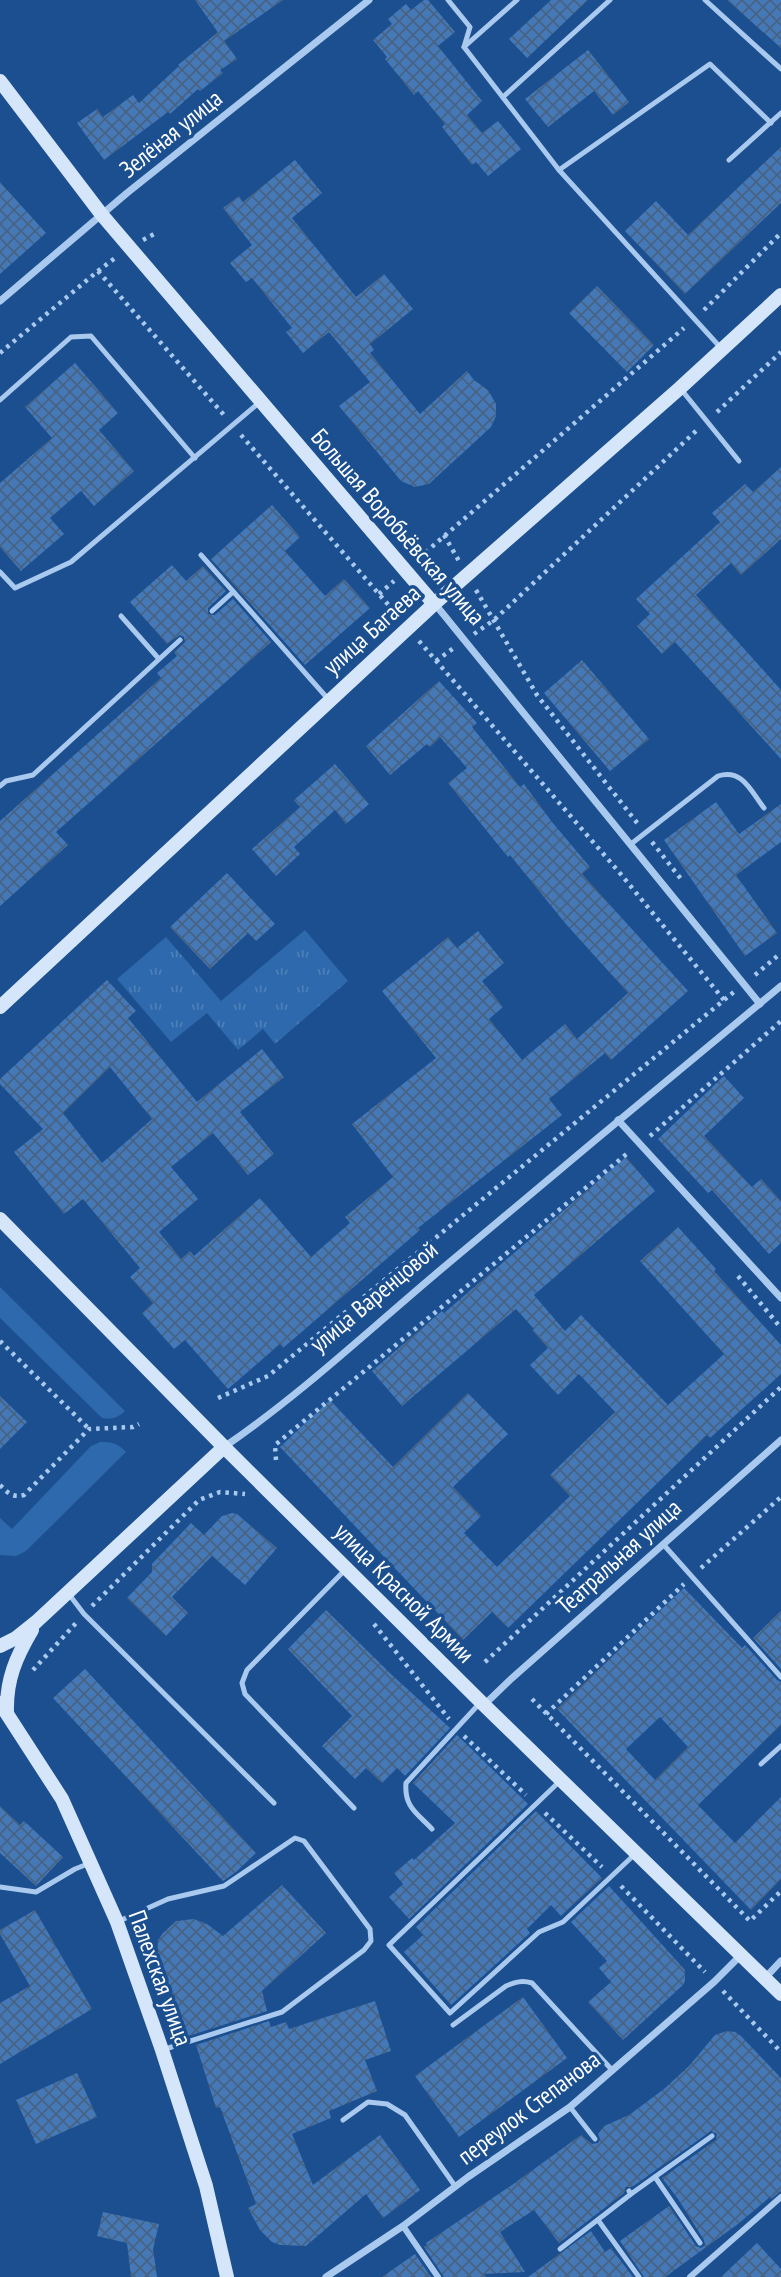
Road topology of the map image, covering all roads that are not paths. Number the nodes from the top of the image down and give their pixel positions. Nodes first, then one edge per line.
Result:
1 (369, 0) edge
2 (448, 0) edge
3 (517, 0) edge
4 (610, 0) edge
5 (705, 0) edge
6 (464, 47) junction
7 (781, 69) edge
8 (3, 89) edge
9 (503, 97) junction
10 (781, 113) edge
11 (771, 123) junction
12 (729, 160) dead end
13 (559, 170) junction
14 (102, 215) junction
15 (781, 295) edge
16 (0, 301) edge
17 (722, 350) junction
18 (680, 388) junction
19 (0, 400) edge
20 (261, 401) junction
21 (195, 458) junction
22 (739, 461) dead end
23 (201, 555) dead end
24 (0, 572) edge
25 (233, 592) junction
26 (435, 604) junction
27 (212, 611) dead end
28 (121, 616) dead end
29 (180, 640) dead end
30 (159, 659) junction
31 (328, 700) junction
32 (0, 786) edge
33 (764, 808) dead end
34 (631, 844) junction
35 (781, 986) edge
36 (760, 1004) junction
37 (0, 1007) edge
38 (618, 1120) junction
39 (0, 1219) edge
40 (781, 1298) edge
41 (781, 1440) edge
42 (224, 1447) junction
43 (663, 1544) junction
44 (347, 1567) junction
45 (68, 1592) junction
46 (36, 1622) junction
47 (0, 1646) edge
48 (781, 1677) edge
49 (483, 1704) junction
50 (4, 1708) edge
51 (781, 1746) edge
52 (761, 1764) dead end
53 (561, 1780) junction
54 (274, 1803) dead end
55 (354, 1808) dead end
56 (432, 1829) dead end
57 (637, 1852) junction
58 (90, 1863) junction
59 (0, 1887) edge
60 (117, 1922) junction
61 (741, 1954) junction
62 (781, 1961) edge
63 (765, 1978) junction
64 (781, 1994) edge
65 (453, 2025) dead end
66 (162, 2050) junction
67 (613, 2071) junction
68 (570, 2107) junction
69 (343, 2120) dead end
70 (712, 2136) dead end
71 (596, 2139) dead end
72 (654, 2177) junction
73 (456, 2186) junction
74 (781, 2197) edge
75 (598, 2220) junction
76 (403, 2226) junction
77 (700, 2243) dead end
78 (560, 2249) dead end
79 (227, 2277) edge
80 (326, 2277) edge
81 (438, 2277) edge
82 (639, 2277) edge
83 (690, 2277) edge

1 - 14 street, Зелёная улица
2 - 6 lane
3 - 6 lane
4 - 9 lane
5 - 7 lane
6 - 9 lane
8 - 14 main road, Большая Воробьёвская улица
9 - 13 lane
10 - 11 lane
11 - 12 lane
11 - 13 lane
13 - 17 lane
14 - 16 street, Зелёная улица
14 - 20 main road, Большая Воробьёвская улица
15 - 17 main road, улица Багаева
17 - 18 main road, улица Багаева
18 - 22 lane
18 - 26 main road, улица Багаева
19 - 21 lane
20 - 21 lane
20 - 26 main road, Большая Воробьёвская улица
21 - 24 lane
23 - 25 lane
25 - 27 lane
25 - 31 lane
26 - 31 main road, улица Багаева
26 - 34 street, Большая Воробьёвская улица
28 - 30 lane
29 - 30 lane
30 - 32 lane
31 - 37 main road, улица Багаева
33 - 34 lane
34 - 36 street, Большая Воробьёвская улица
35 - 36 street, улица Варенцовой
36 - 38 street, улица Варенцовой
38 - 40 street
38 - 42 street, улица Варенцовой
39 - 42 main road, улица Красной Армии
41 - 43 street, Театральная улица
42 - 44 main road, улица Красной Армии
42 - 45 main road, улица Варенцовой
43 - 48 lane
43 - 49 street, Театральная улица
44 - 49 main road, улица Красной Армии
44 - 55 lane
45 - 46 main road, улица Варенцовой
45 - 54 lane
46 - 47 main road, улица Варенцовой
46 - 50 main road, Палехская улица
49 - 53 main road, улица Красной Армии
49 - 56 lane
50 - 58 main road, Палехская улица
51 - 52 lane
53 - 57 main road, улица Красной Армии
53 - 57 lane
57 - 61 main road, улица Красной Армии
58 - 59 lane
58 - 60 main road, Палехская улица
60 - 66 main road, Палехская улица
60 - 66 lane
61 - 63 main road, улица Красной Армии
61 - 67 street, переулок Степанова
62 - 63 street
63 - 64 main road, улица Красной Армии
65 - 67 lane
66 - 79 main road, Палехская улица
67 - 68 street, переулок Степанова
68 - 71 lane
68 - 73 street, переулок Степанова
69 - 73 lane
70 - 72 lane
72 - 75 lane
72 - 77 lane
73 - 76 street, переулок Степанова
74 - 83 street
75 - 78 lane
75 - 82 lane
76 - 80 street, переулок Степанова
76 - 81 street

